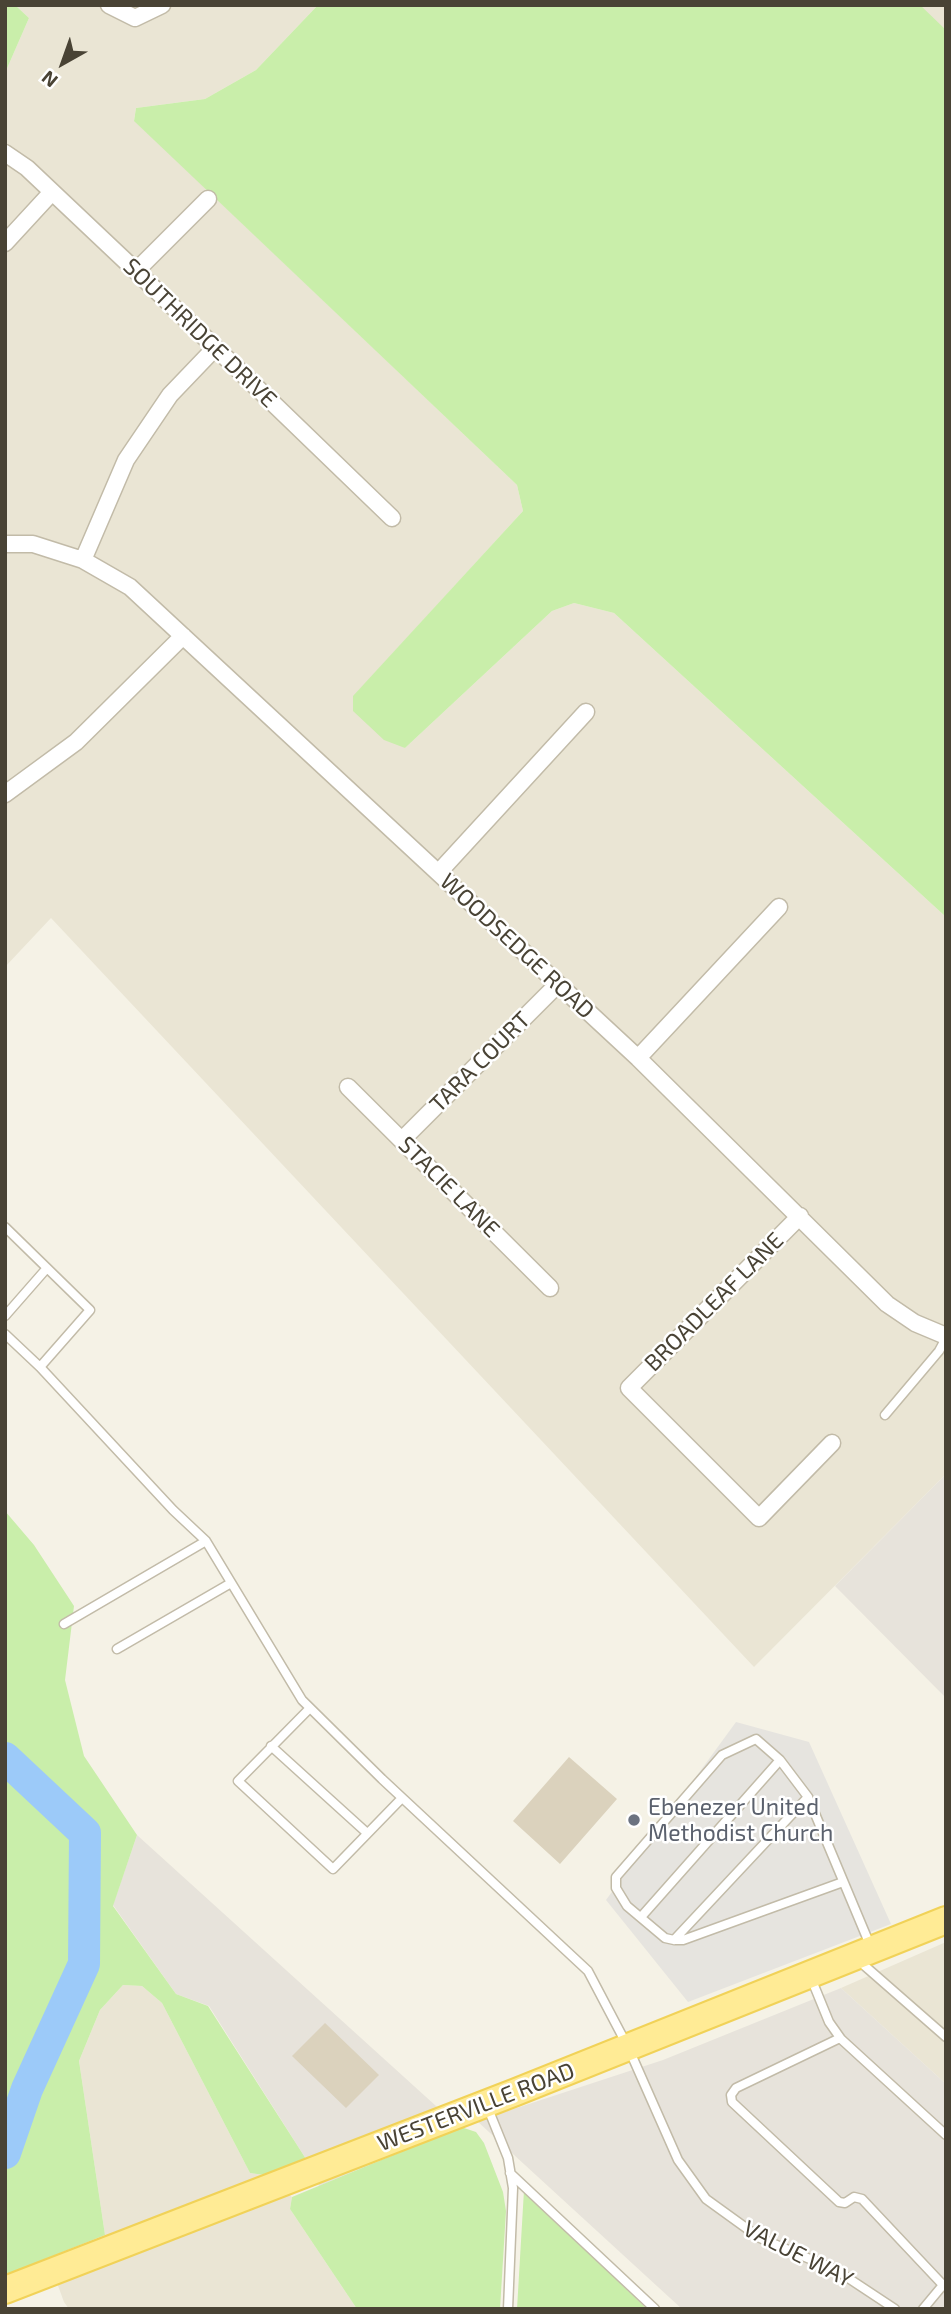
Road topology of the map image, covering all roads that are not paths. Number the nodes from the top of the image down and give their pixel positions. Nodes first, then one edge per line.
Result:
1 (109, 5) edge
2 (162, 5) edge
3 (5, 153) edge
4 (52, 192) junction
5 (208, 199) dead end
6 (5, 243) edge
7 (136, 271) junction
8 (215, 348) junction
9 (392, 518) dead end
10 (5, 544) edge
11 (83, 560) junction
12 (183, 636) junction
13 (586, 712) dead end
14 (5, 794) edge
15 (439, 872) junction
16 (779, 907) dead end
17 (558, 984) junction
18 (638, 1058) junction
19 (348, 1087) dead end
20 (402, 1140) junction
21 (800, 1216) junction
22 (5, 1227) edge
23 (47, 1269) junction
24 (550, 1288) dead end
25 (5, 1316) edge
26 (5, 1334) edge
27 (946, 1337) edge
28 (40, 1367) junction
29 (885, 1415) dead end
30 (832, 1443) dead end
31 (206, 1541) junction
32 (231, 1583) junction
33 (64, 1624) dead end
34 (117, 1649) dead end
35 (310, 1708) junction
36 (271, 1746) junction
37 (780, 1760) junction
38 (402, 1797) junction
39 (808, 1797) junction
40 (367, 1833) junction
41 (843, 1882) junction
42 (640, 1917) junction
43 (946, 1920) edge
44 (674, 1940) junction
45 (864, 1954) junction
46 (809, 1975) junction
47 (946, 2037) edge
48 (840, 2038) junction
49 (628, 2047) junction
50 (486, 2104) junction
51 (946, 2135) edge
52 (510, 2173) junction
53 (944, 2286) edge
54 (5, 2290) edge
55 (508, 2309) edge
56 (654, 2309) edge
57 (895, 2309) edge
58 (923, 2309) edge

1 - 2 street
3 - 4 street, SOUTHRIDGE DRIVE
4 - 6 street
4 - 7 street, SOUTHRIDGE DRIVE
5 - 7 street
7 - 8 street, SOUTHRIDGE DRIVE
8 - 9 street, SOUTHRIDGE DRIVE
8 - 11 street
10 - 11 street, WOODSEDGE ROAD
11 - 12 street, WOODSEDGE ROAD
12 - 14 street
12 - 15 street, WOODSEDGE ROAD
13 - 15 street
15 - 17 street, WOODSEDGE ROAD
16 - 18 street
17 - 18 street, WOODSEDGE ROAD
17 - 20 street, TARA COURT
18 - 21 street, WOODSEDGE ROAD
19 - 20 street, STACIE LANE
20 - 24 street, STACIE LANE
21 - 27 street, WOODSEDGE ROAD
21 - 30 street, BROADLEAF LANE
22 - 23 lane
23 - 25 lane
23 - 28 lane
26 - 28 lane, VALUE WAY
27 - 29 lane
28 - 31 lane, VALUE WAY
31 - 32 lane, VALUE WAY
31 - 33 lane
32 - 34 lane
32 - 35 lane, VALUE WAY
35 - 36 lane
35 - 38 lane, VALUE WAY
36 - 40 lane
36 - 40 lane
37 - 39 lane
37 - 42 lane
37 - 42 lane
38 - 40 lane
38 - 49 lane, VALUE WAY
39 - 41 lane
39 - 44 lane
41 - 44 lane
41 - 45 lane
42 - 44 lane
43 - 45 main road, WESTERVILLE ROAD
45 - 46 main road, WESTERVILLE ROAD
45 - 47 lane
46 - 48 lane
46 - 49 main road, WESTERVILLE ROAD
48 - 51 lane
48 - 53 lane
49 - 50 main road, WESTERVILLE ROAD
49 - 57 lane, VALUE WAY
50 - 52 lane
50 - 54 main road, WESTERVILLE ROAD
52 - 55 lane
52 - 56 lane
53 - 58 lane

